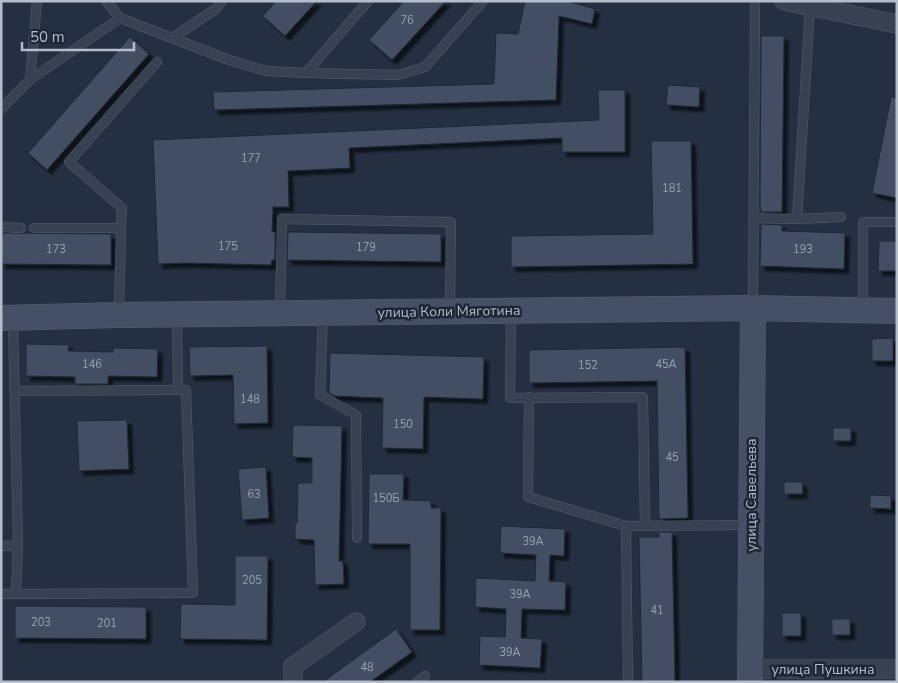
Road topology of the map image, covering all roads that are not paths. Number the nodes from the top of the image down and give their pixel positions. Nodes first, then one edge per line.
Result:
1 (37, 1) edge
2 (106, 1) edge
3 (222, 1) edge
4 (368, 1) edge
5 (483, 1) edge
6 (755, 1) edge
7 (784, 1) edge
8 (810, 7) junction
9 (120, 18) junction
10 (897, 24) edge
11 (172, 38) junction
12 (158, 62) dead end
13 (306, 73) junction
14 (30, 80) junction
15 (1, 109) edge
16 (841, 217) dead end
17 (754, 218) junction
18 (797, 220) junction
19 (897, 222) edge
20 (1, 227) edge
21 (21, 228) dead end
22 (34, 228) dead end
23 (121, 228) junction
24 (753, 308) junction
25 (512, 310) junction
26 (863, 310) junction
27 (450, 311) junction
28 (897, 311) edge
29 (280, 313) junction
30 (323, 313) junction
31 (119, 315) junction
32 (177, 315) junction
33 (7, 318) edge
34 (178, 390) junction
35 (14, 391) junction
36 (529, 397) junction
37 (751, 524) junction
38 (626, 526) junction
39 (645, 526) junction
40 (357, 538) dead end
41 (1, 546) edge
42 (18, 546) junction
43 (1, 594) edge
44 (16, 594) junction
45 (356, 622) dead end
46 (897, 669) edge
47 (750, 675) edge
48 (293, 682) edge
49 (628, 682) edge

1 - 14 lane
2 - 9 lane
3 - 11 lane
4 - 13 lane
5 - 13 lane
6 - 17 lane
7 - 8 street
8 - 10 street
8 - 18 lane
9 - 11 lane
9 - 14 lane
11 - 13 lane
12 - 23 lane
14 - 15 lane
16 - 18 lane
17 - 18 lane
17 - 24 lane
19 - 26 lane
20 - 21 lane
22 - 23 lane
23 - 31 lane
24 - 25 street, улица Коли Мяготина
24 - 26 street, улица Коли Мяготина
24 - 37 street, улица Савельева
25 - 27 street, улица Коли Мяготина
25 - 36 lane
26 - 28 street, улица Коли Мяготина
27 - 29 lane
27 - 30 street, улица Коли Мяготина
29 - 30 street, улица Коли Мяготина
29 - 32 street, улица Коли Мяготина
30 - 40 lane
31 - 32 street, улица Коли Мяготина
31 - 33 street, улица Коли Мяготина
32 - 34 lane
33 - 35 lane
34 - 35 lane
34 - 44 lane
35 - 42 lane
36 - 38 lane
36 - 39 lane
37 - 39 lane
37 - 47 street, улица Савельева
38 - 39 lane
38 - 49 lane
41 - 42 lane
42 - 44 lane
43 - 44 lane
45 - 48 street
46 - 47 street, улица Пушкина

